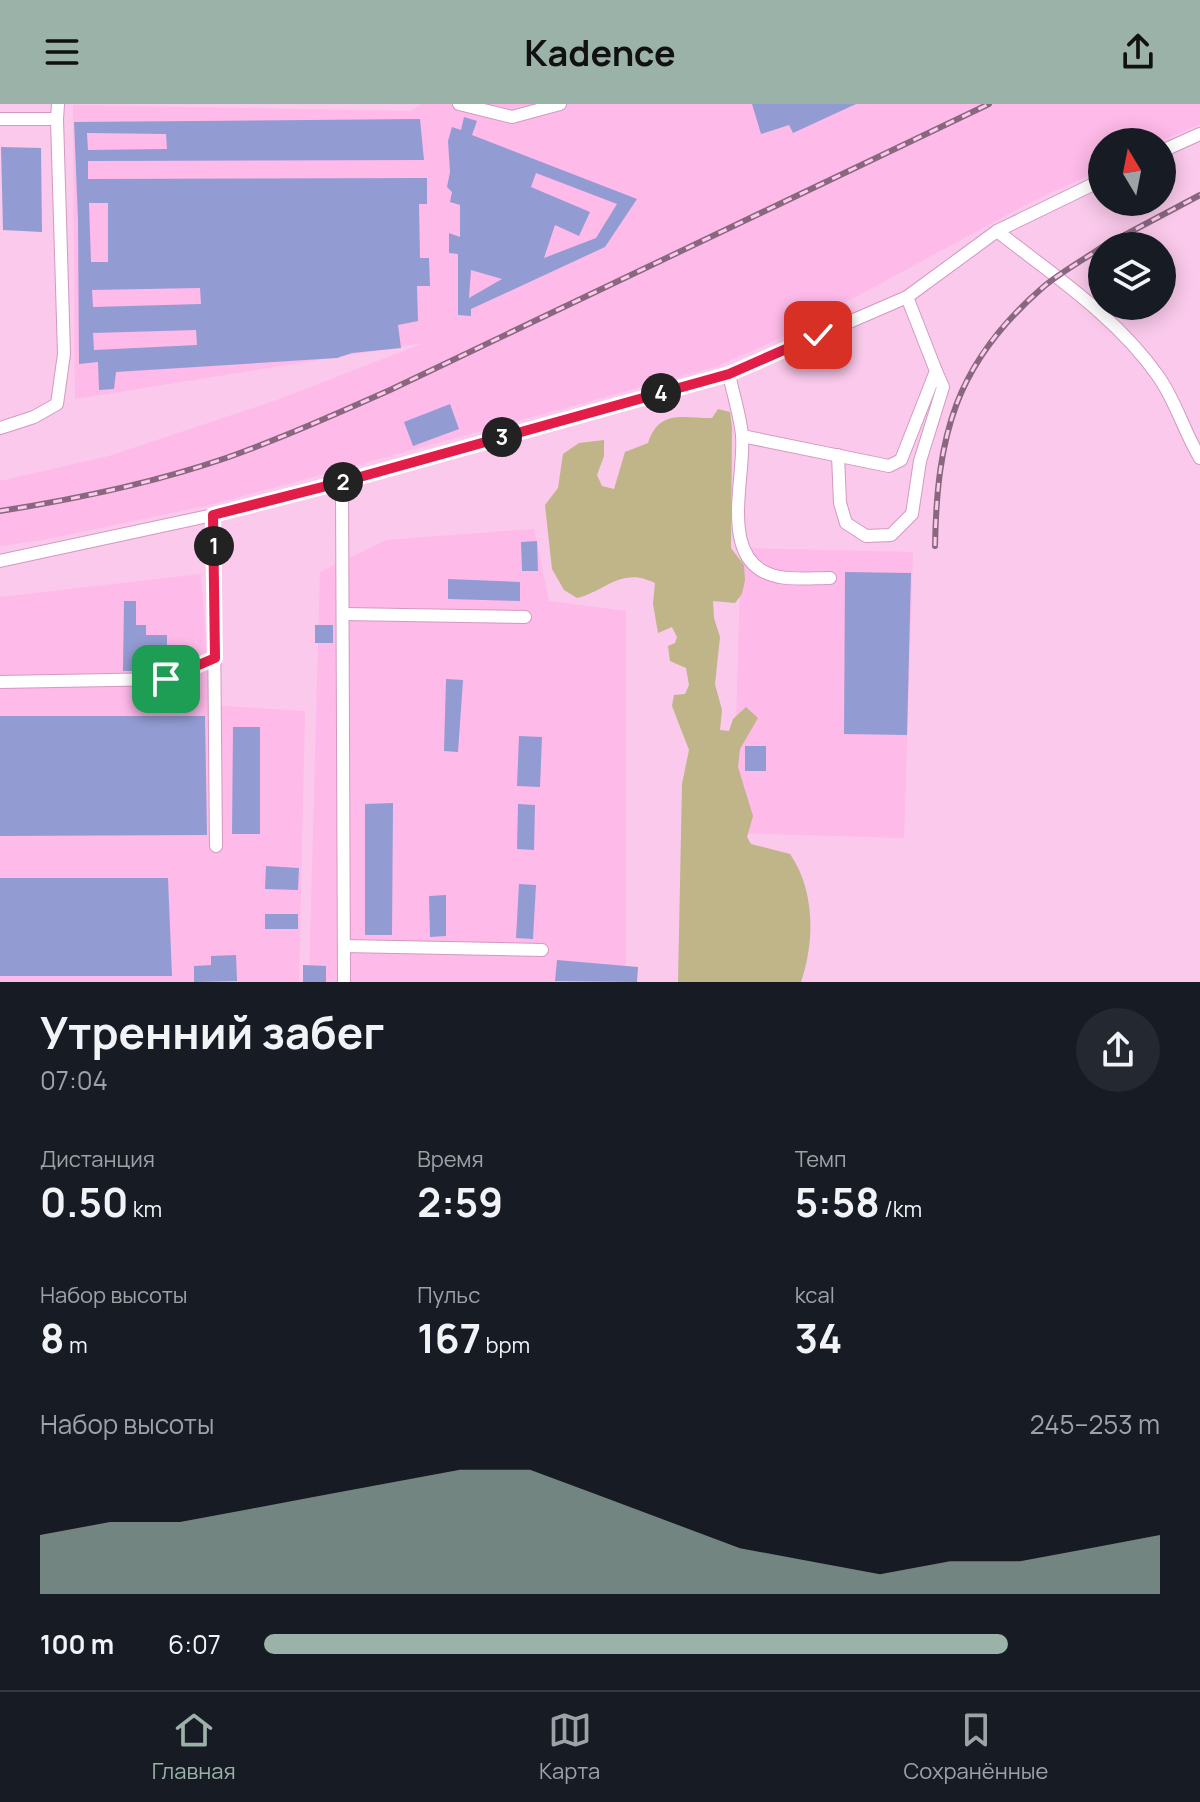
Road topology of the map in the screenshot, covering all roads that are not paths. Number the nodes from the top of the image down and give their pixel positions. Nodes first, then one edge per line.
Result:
1 (58, 104) edge
2 (459, 104) edge
3 (560, 104) edge
4 (0, 119) edge
5 (57, 119) junction
6 (1200, 134) edge
7 (1176, 145) edge
8 (1088, 187) edge
9 (997, 231) junction
10 (907, 297) junction
11 (936, 371) junction
12 (729, 374) junction
13 (0, 428) edge
14 (742, 436) junction
15 (838, 455) junction
16 (1200, 458) edge
17 (342, 482) junction
18 (213, 515) junction
19 (0, 561) edge
20 (830, 578) dead end
21 (344, 614) junction
22 (525, 617) dead end
23 (215, 658) junction
24 (0, 682) edge
25 (216, 846) dead end
26 (344, 946) junction
27 (542, 950) dead end
28 (344, 982) edge

1 - 5 street
2 - 3 street
4 - 5 street
5 - 13 street
6 - 7 street
8 - 9 street
9 - 10 street
9 - 16 street
10 - 11 street
10 - 12 street
11 - 15 street
11 - 15 street
12 - 14 street
12 - 17 street
14 - 15 street
14 - 20 street
17 - 18 street
17 - 21 street
18 - 19 street
18 - 23 street
21 - 22 street
21 - 26 street
23 - 24 street
23 - 25 street
26 - 27 street
26 - 28 street

